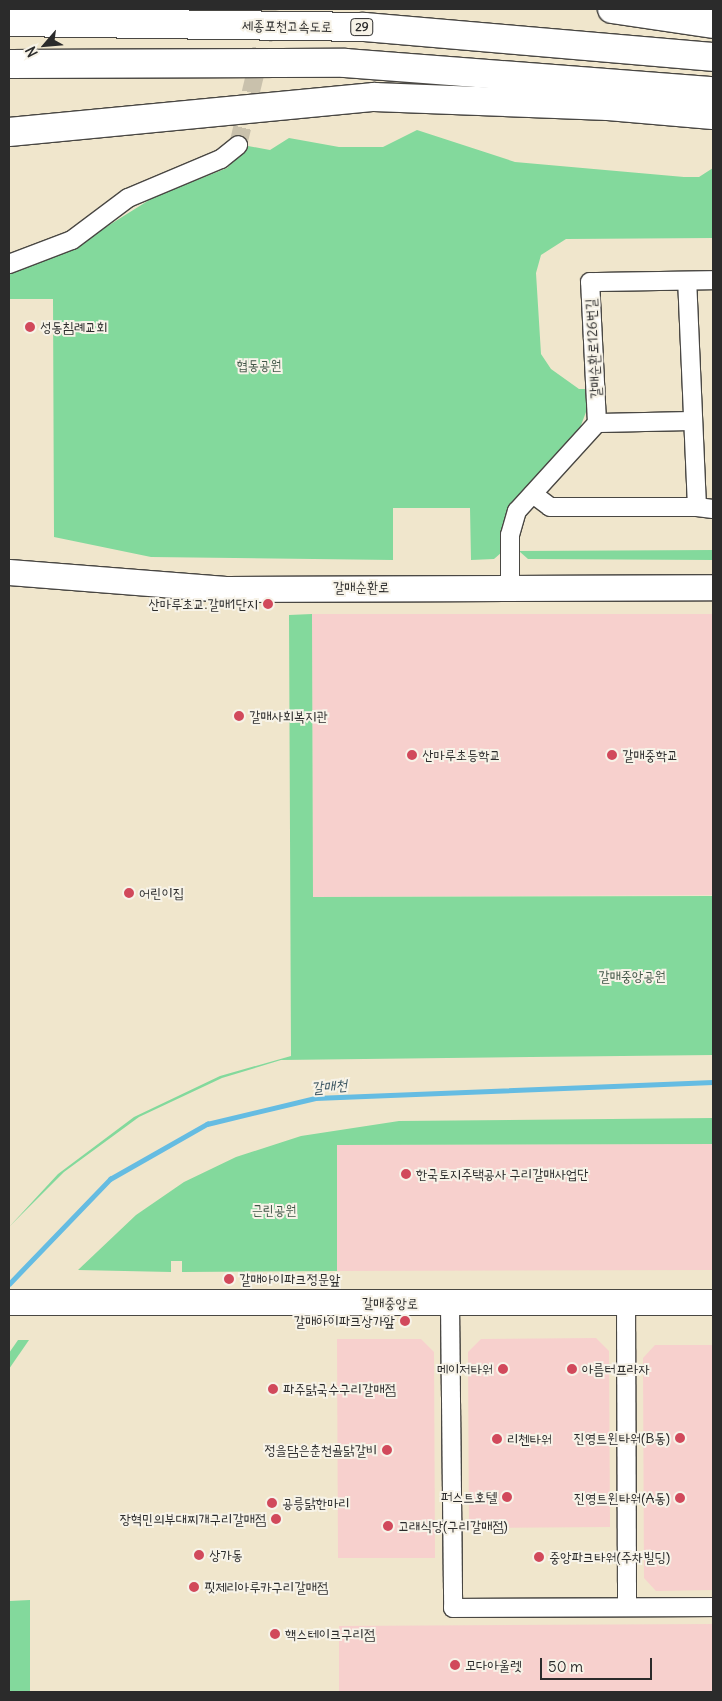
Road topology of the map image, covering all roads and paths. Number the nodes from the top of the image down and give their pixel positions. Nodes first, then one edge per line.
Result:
1 (612, 9) edge
2 (9, 22) edge
3 (713, 24) edge
4 (713, 57) edge
5 (9, 64) edge
6 (713, 91) edge
7 (713, 115) edge
8 (9, 132) edge
9 (238, 146) tunnel mouth
10 (9, 264) edge
11 (713, 280) edge
12 (688, 281) junction
13 (693, 421) junction
14 (597, 423) junction
15 (533, 494) junction
16 (705, 508) edge
17 (9, 572) edge
18 (510, 586) junction
19 (713, 588) edge
20 (9, 1302) edge
21 (713, 1302) edge
22 (626, 1303) junction
23 (450, 1304) junction
24 (626, 1607) junction
25 (713, 1607) edge

1 - 3 highway
2 - 4 highway, 세종포천고속도로 / 29
5 - 6 highway
7 - 8 highway
9 - 10 street
11 - 12 street, 갈매순환로126번길
12 - 13 street
12 - 14 street, 갈매순환로126번길
13 - 14 street
13 - 16 street
14 - 15 street
15 - 16 street
15 - 18 street
17 - 18 street, 갈매순환로
18 - 19 street, 갈매순환로
20 - 23 street, 갈매중앙로
21 - 22 street, 갈매중앙로
22 - 23 street, 갈매중앙로
22 - 24 street
23 - 24 street
24 - 25 street

